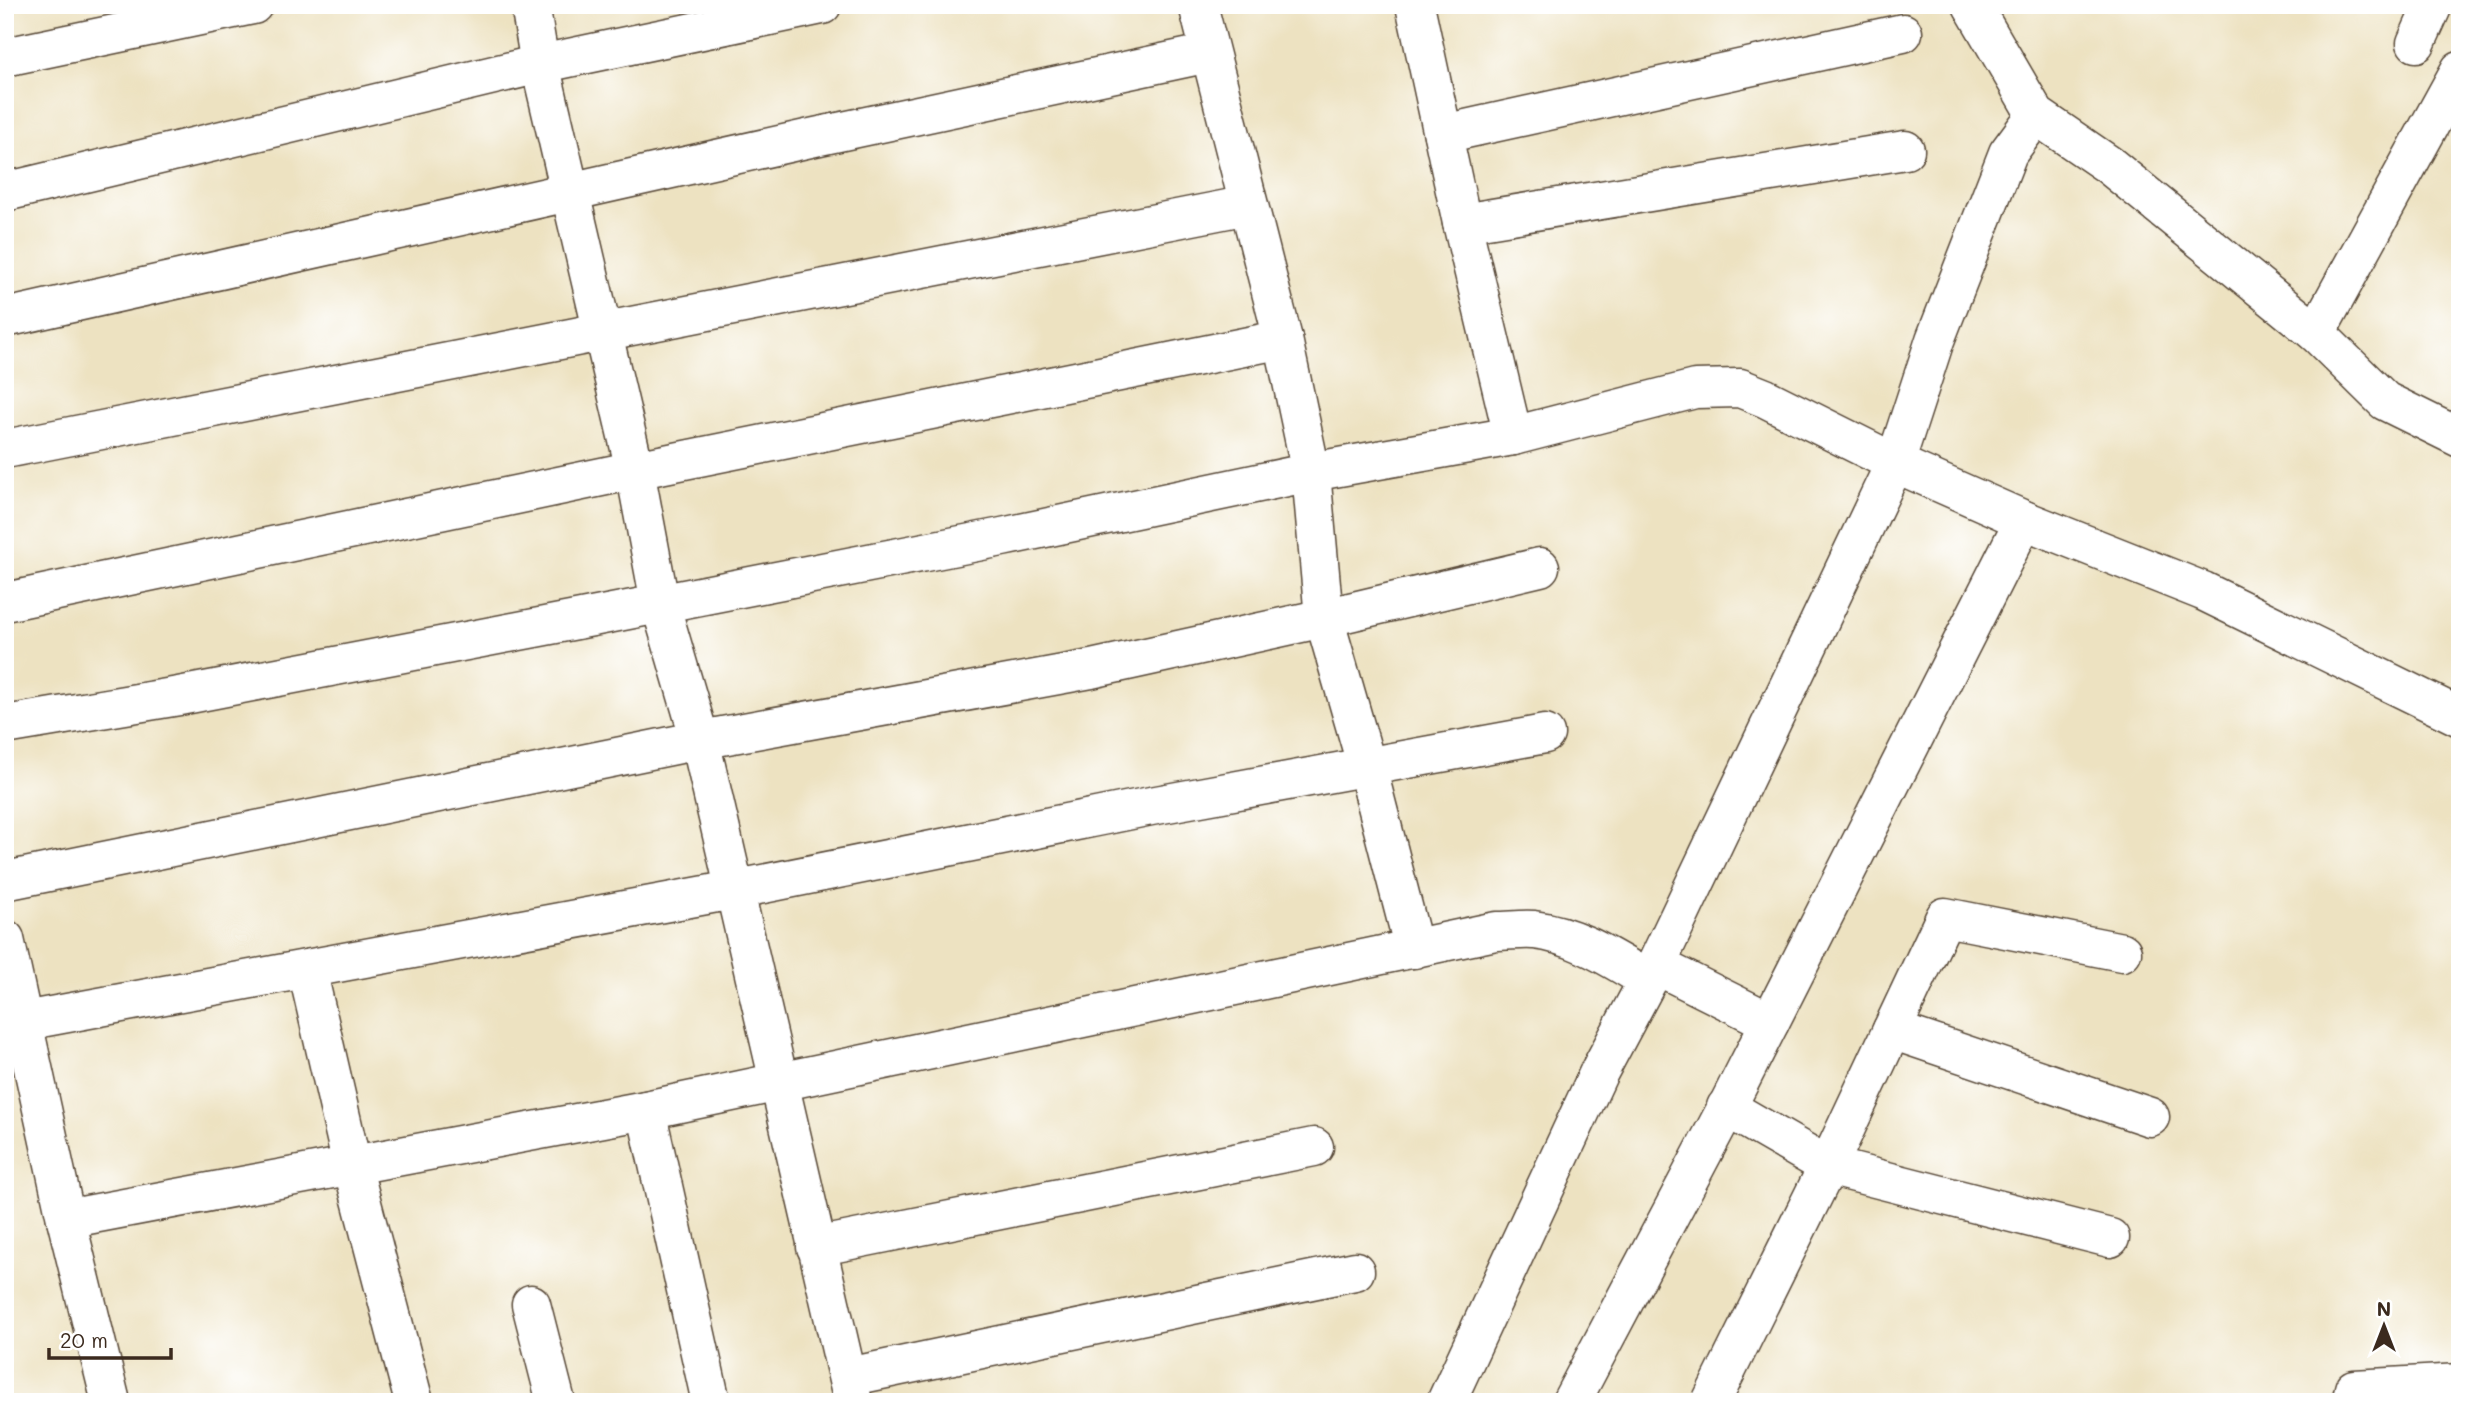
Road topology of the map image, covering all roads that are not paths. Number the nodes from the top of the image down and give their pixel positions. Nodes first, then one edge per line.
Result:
1 (253, 5) edge
2 (530, 5) edge
3 (822, 5) edge
4 (1198, 5) edge
5 (1415, 5) edge
6 (1972, 5) edge
7 (2432, 5) edge
8 (1903, 33) dead end
9 (2416, 43) dead end
10 (1209, 53) junction
11 (5, 57) edge
12 (540, 64) junction
13 (2460, 70) edge
14 (2036, 115) junction
15 (1443, 134) junction
16 (1905, 150) dead end
17 (5, 192) edge
18 (570, 192) junction
19 (1248, 205) junction
20 (1462, 223) junction
21 (5, 318) edge
22 (603, 333) junction
23 (2316, 333) junction
24 (1283, 339) junction
25 (1513, 436) junction
26 (2460, 438) edge
27 (5, 449) edge
28 (1895, 463) junction
29 (635, 470) junction
30 (1311, 472) junction
31 (2024, 520) junction
32 (1540, 568) dead end
33 (5, 602) edge
34 (660, 603) junction
35 (1324, 618) junction
36 (2460, 717) edge
37 (5, 724) edge
38 (1545, 734) dead end
39 (699, 740) junction
40 (1367, 766) junction
41 (5, 881) edge
42 (733, 890) junction
43 (5, 939) edge
44 (1414, 949) junction
45 (2122, 952) dead end
46 (307, 969) junction
47 (1652, 972) junction
48 (24, 1021) junction
49 (1770, 1022) junction
50 (1892, 1030) junction
51 (780, 1083) junction
52 (1726, 1107) junction
53 (646, 1110) junction
54 (2150, 1117) dead end
55 (1314, 1147) dead end
56 (352, 1165) junction
57 (1828, 1166) junction
58 (66, 1219) junction
59 (2110, 1238) dead end
60 (816, 1247) junction
61 (1355, 1271) dead end
62 (531, 1304) dead end
63 (2460, 1383) edge
64 (850, 1389) edge
65 (111, 1402) edge
66 (414, 1402) edge
67 (556, 1402) edge
68 (711, 1402) edge
69 (1446, 1402) edge
70 (1571, 1402) edge
71 (1711, 1402) edge
72 (2351, 1402) edge

1 - 11 street
2 - 12 street
3 - 12 street
4 - 10 street
5 - 15 street
6 - 14 street
7 - 9 street
8 - 15 street
10 - 18 street
10 - 19 street
12 - 17 street
12 - 18 street
13 - 23 street
14 - 23 street
14 - 28 street
15 - 20 street
16 - 20 street
18 - 21 street
18 - 22 street
19 - 22 street
19 - 24 street
20 - 25 street
22 - 27 street
22 - 29 street
23 - 26 street
24 - 29 street
24 - 30 street
25 - 28 street
25 - 30 street
28 - 31 street
28 - 47 street
29 - 33 street
29 - 34 street
30 - 34 street
30 - 35 street
31 - 36 street
31 - 49 street
32 - 35 street
34 - 37 street
34 - 39 street
35 - 39 street
35 - 40 street
38 - 40 street
39 - 41 street
39 - 42 street
40 - 42 street
40 - 44 street
42 - 46 street
42 - 51 street
43 - 48 street
44 - 47 street
44 - 51 street
45 - 50 street
46 - 48 street
46 - 56 street
47 - 49 street
47 - 69 street
48 - 58 street
49 - 52 street
50 - 54 street
50 - 57 street
51 - 53 street
51 - 60 street
52 - 57 street
52 - 70 street
53 - 56 street
53 - 68 street
55 - 60 street
56 - 58 street
56 - 66 street
57 - 59 street
57 - 71 street
58 - 65 street
60 - 64 street
61 - 64 street
62 - 67 street
63 - 72 street

